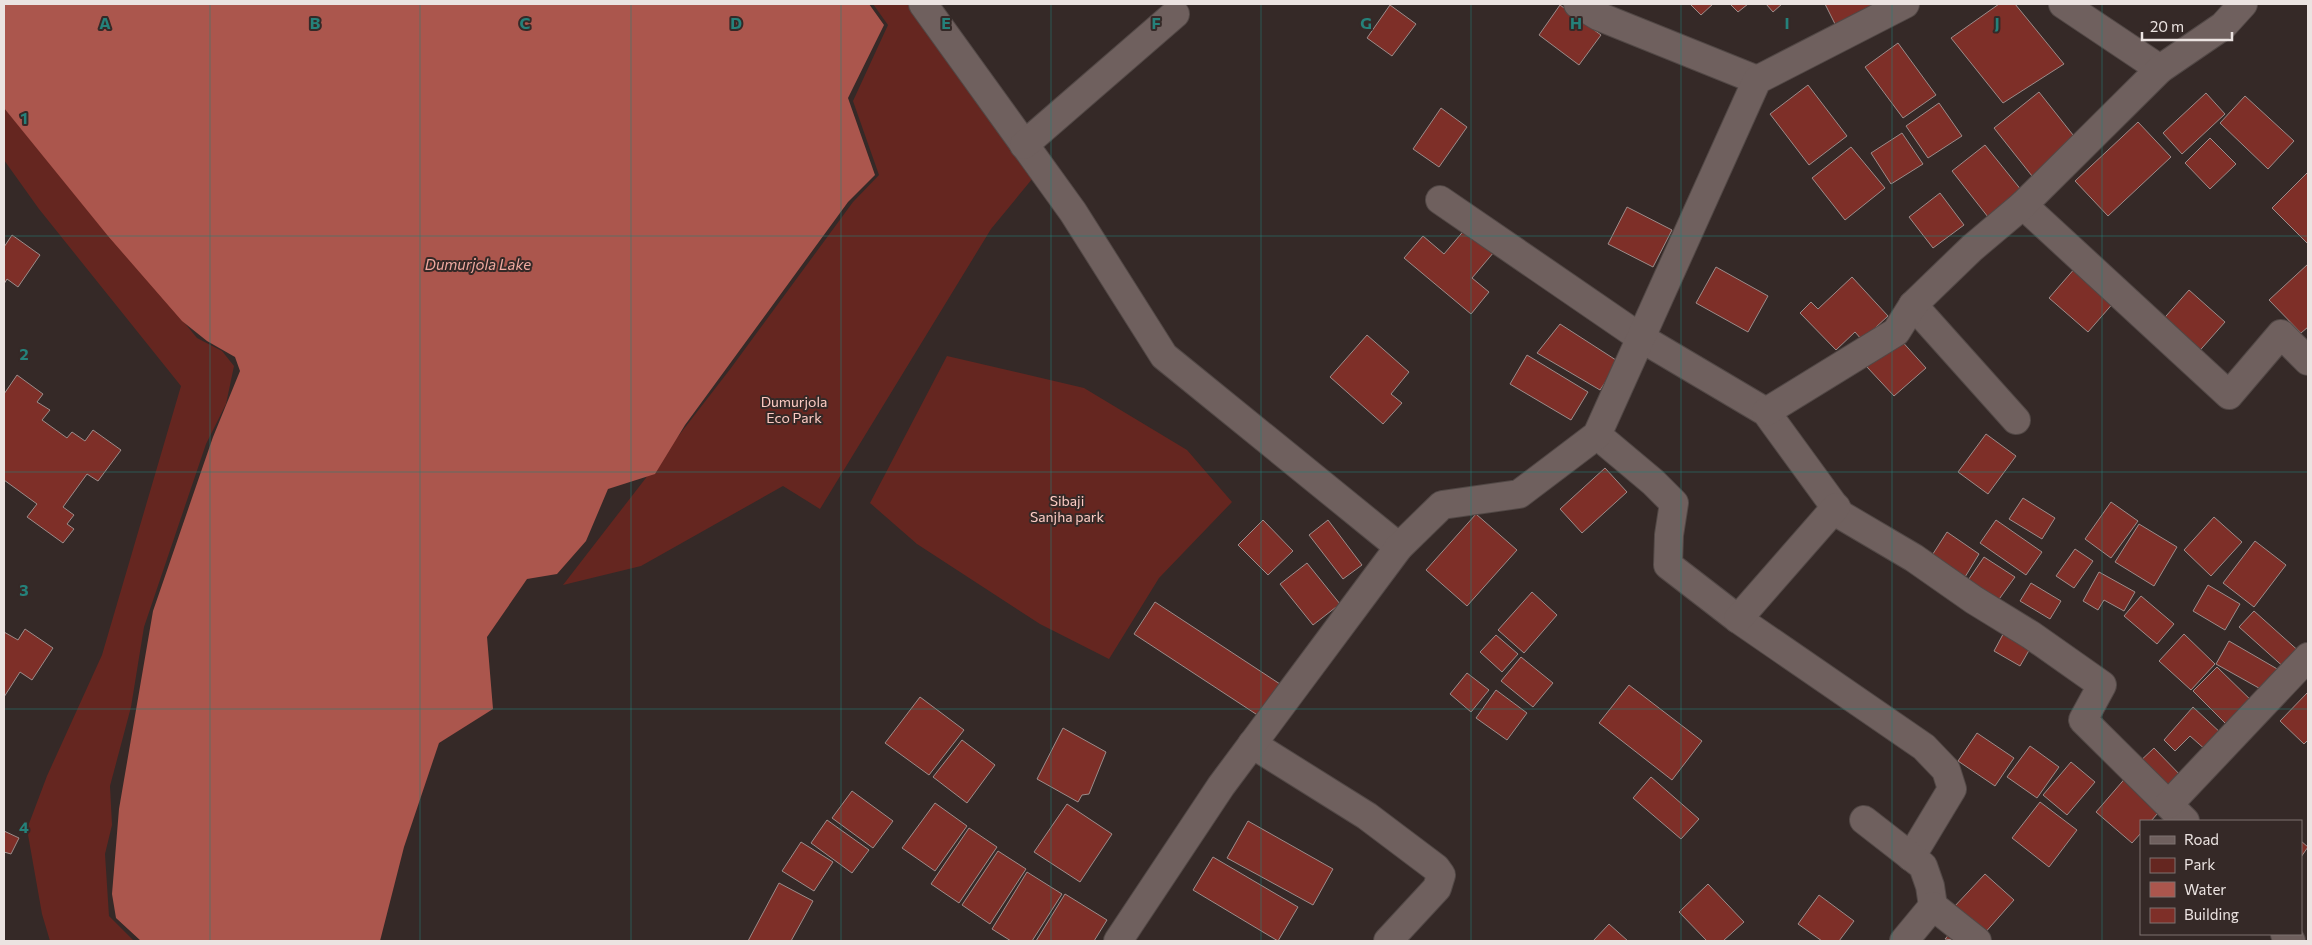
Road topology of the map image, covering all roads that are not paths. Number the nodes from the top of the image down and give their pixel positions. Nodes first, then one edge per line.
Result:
1 (923, 4) edge
2 (1905, 4) edge
3 (2063, 4) edge
4 (2242, 4) edge
5 (1596, 8) edge
6 (1175, 14) dead end
7 (2160, 69) junction
8 (1757, 80) junction
9 (1024, 145) junction
10 (1440, 200) dead end
11 (2023, 205) junction
12 (1914, 305) junction
13 (1641, 338) junction
14 (2308, 361) edge
15 (1766, 412) junction
16 (2016, 420) dead end
17 (1597, 435) junction
18 (1836, 507) junction
19 (1399, 548) junction
20 (1738, 619) junction
21 (2308, 657) edge
22 (1252, 744) junction
23 (2177, 813) edge
24 (1864, 820) dead end
25 (1911, 856) junction
26 (1933, 906) junction
27 (1118, 941) edge
28 (1388, 941) edge
29 (1904, 941) edge
30 (1977, 941) edge

1 - 9 street
2 - 8 street
3 - 7 street
4 - 7 street
5 - 8 street
6 - 9 street
7 - 11 street
8 - 13 street
9 - 19 street
10 - 13 street
11 - 12 street
11 - 14 street
12 - 15 street
12 - 16 street
13 - 15 street
13 - 17 street
15 - 18 street
17 - 19 street
17 - 20 street
18 - 20 street
18 - 23 street
19 - 22 street
20 - 25 street
21 - 23 street
22 - 27 street
22 - 28 street
24 - 25 street
25 - 26 street
26 - 29 street
26 - 30 street

